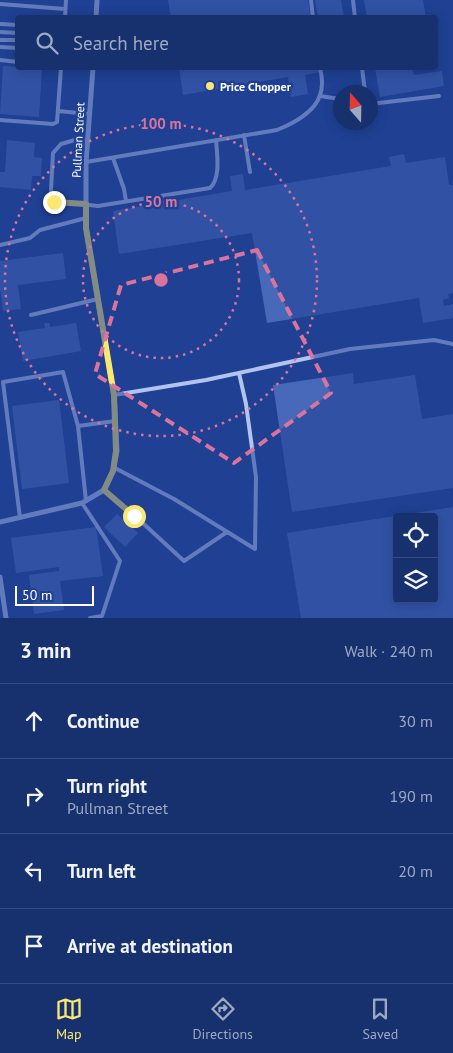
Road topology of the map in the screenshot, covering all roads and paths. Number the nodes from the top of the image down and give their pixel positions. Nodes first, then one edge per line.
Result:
1 (66, 0) edge
2 (97, 0) edge
3 (311, 0) edge
4 (353, 0) edge
5 (0, 4) edge
6 (65, 9) junction
7 (64, 15) edge
8 (96, 15) edge
9 (313, 15) edge
10 (355, 15) edge
11 (0, 24) edge
12 (15, 25) edge
13 (0, 32) edge
14 (15, 33) edge
15 (0, 40) edge
16 (15, 40) edge
17 (0, 47) edge
18 (15, 48) edge
19 (0, 60) edge
20 (15, 62) edge
21 (61, 70) edge
22 (93, 70) edge
23 (320, 70) edge
24 (362, 70) edge
25 (364, 85) edge
26 (320, 96) junction
27 (439, 96) dead end
28 (333, 98) edge
29 (378, 103) edge
30 (58, 112) junction
31 (90, 114) junction
32 (0, 120) edge
33 (244, 136) junction
34 (216, 140) junction
35 (88, 141) junction
36 (113, 158) junction
37 (86, 162) junction
38 (250, 172) dead end
39 (126, 201) junction
40 (86, 204) junction
41 (86, 218) junction
42 (0, 245) edge
43 (98, 300) junction
44 (32, 315) dead end
45 (453, 344) edge
46 (239, 373) junction
47 (114, 395) junction
48 (115, 421) junction
49 (78, 426) junction
50 (113, 467) junction
51 (104, 490) junction
52 (84, 502) junction
53 (20, 518) junction
54 (0, 522) edge
55 (227, 532) junction
56 (0, 577) edge
57 (1, 586) edge
58 (6, 618) edge
59 (90, 618) edge

1 - 6 lane
2 - 8 street
3 - 9 lane
4 - 10 lane
5 - 6 lane
6 - 7 lane
11 - 12 lane
13 - 14 lane
15 - 16 lane
17 - 18 lane
19 - 20 lane
21 - 30 lane
22 - 31 street, Pullman Street
23 - 26 lane
24 - 25 lane
26 - 28 lane
26 - 33 lane
27 - 29 lane
30 - 31 lane
30 - 32 lane
31 - 35 street, Pullman Street
33 - 34 lane
33 - 38 lane
34 - 36 lane
34 - 39 lane
35 - 37 street, Pullman Street
35 - 40 lane
36 - 37 lane
36 - 39 lane
37 - 40 street, Pullman Street
39 - 40 lane
40 - 41 street, Pullman Street
41 - 42 lane
41 - 43 street, Pullman Street
43 - 44 lane
43 - 47 street, Pullman Street
45 - 46 lane
46 - 47 lane
46 - 55 lane
47 - 48 street, Pullman Street
48 - 49 lane
48 - 50 street, Pullman Street
49 - 52 lane
49 - 53 lane
50 - 51 street, Pullman Street
50 - 55 lane
51 - 52 street
51 - 55 lane
52 - 53 street
52 - 59 lane
53 - 54 street
56 - 57 street
57 - 58 street

